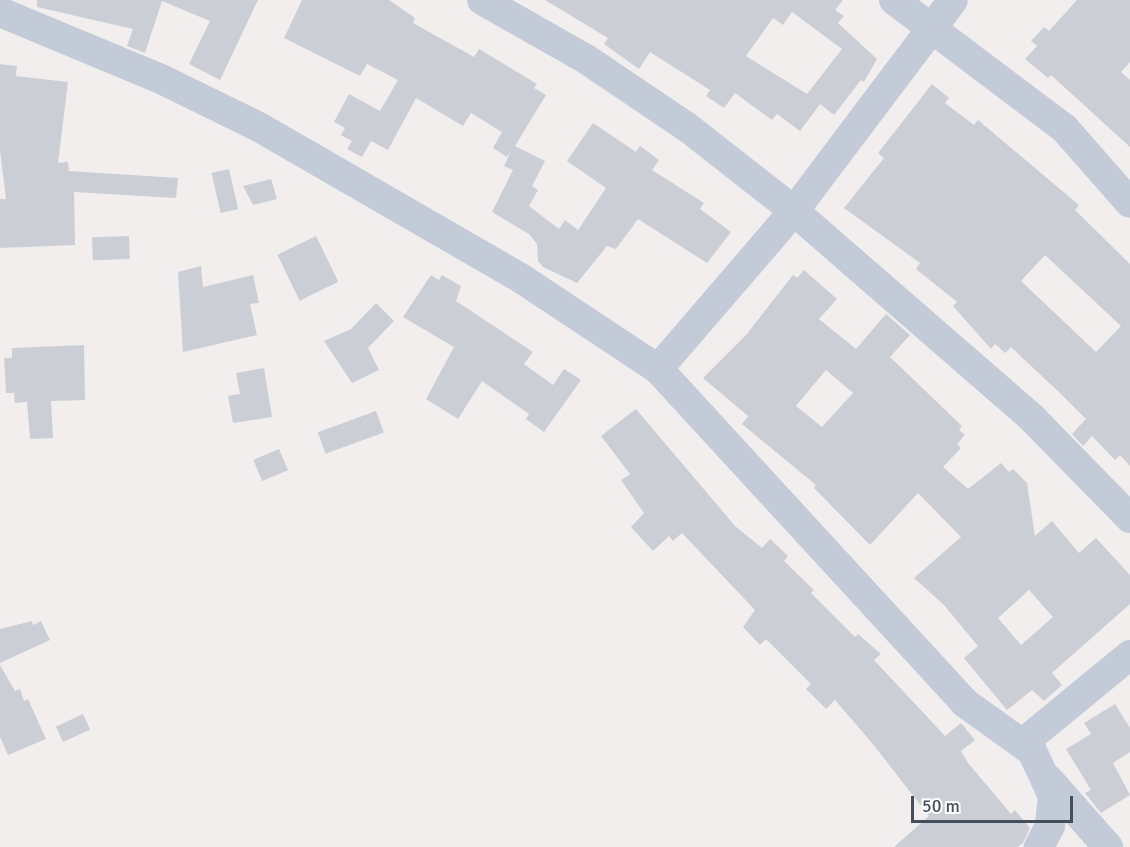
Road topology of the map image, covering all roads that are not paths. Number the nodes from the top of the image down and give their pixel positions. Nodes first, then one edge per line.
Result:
1 (482, 0) edge
2 (894, 0) edge
3 (953, 0) edge
4 (0, 12) edge
5 (931, 28) junction
6 (1130, 202) edge
7 (794, 211) junction
8 (658, 369) junction
9 (1130, 518) edge
10 (1130, 655) edge
11 (1024, 742) junction
12 (1048, 779) junction
13 (1039, 847) edge
14 (1108, 847) edge

1 - 7 street
2 - 5 street
3 - 5 street
4 - 8 street
5 - 6 street
5 - 7 street
7 - 8 street
7 - 9 street
8 - 11 street
10 - 11 street
11 - 12 street
12 - 13 street
12 - 14 street

